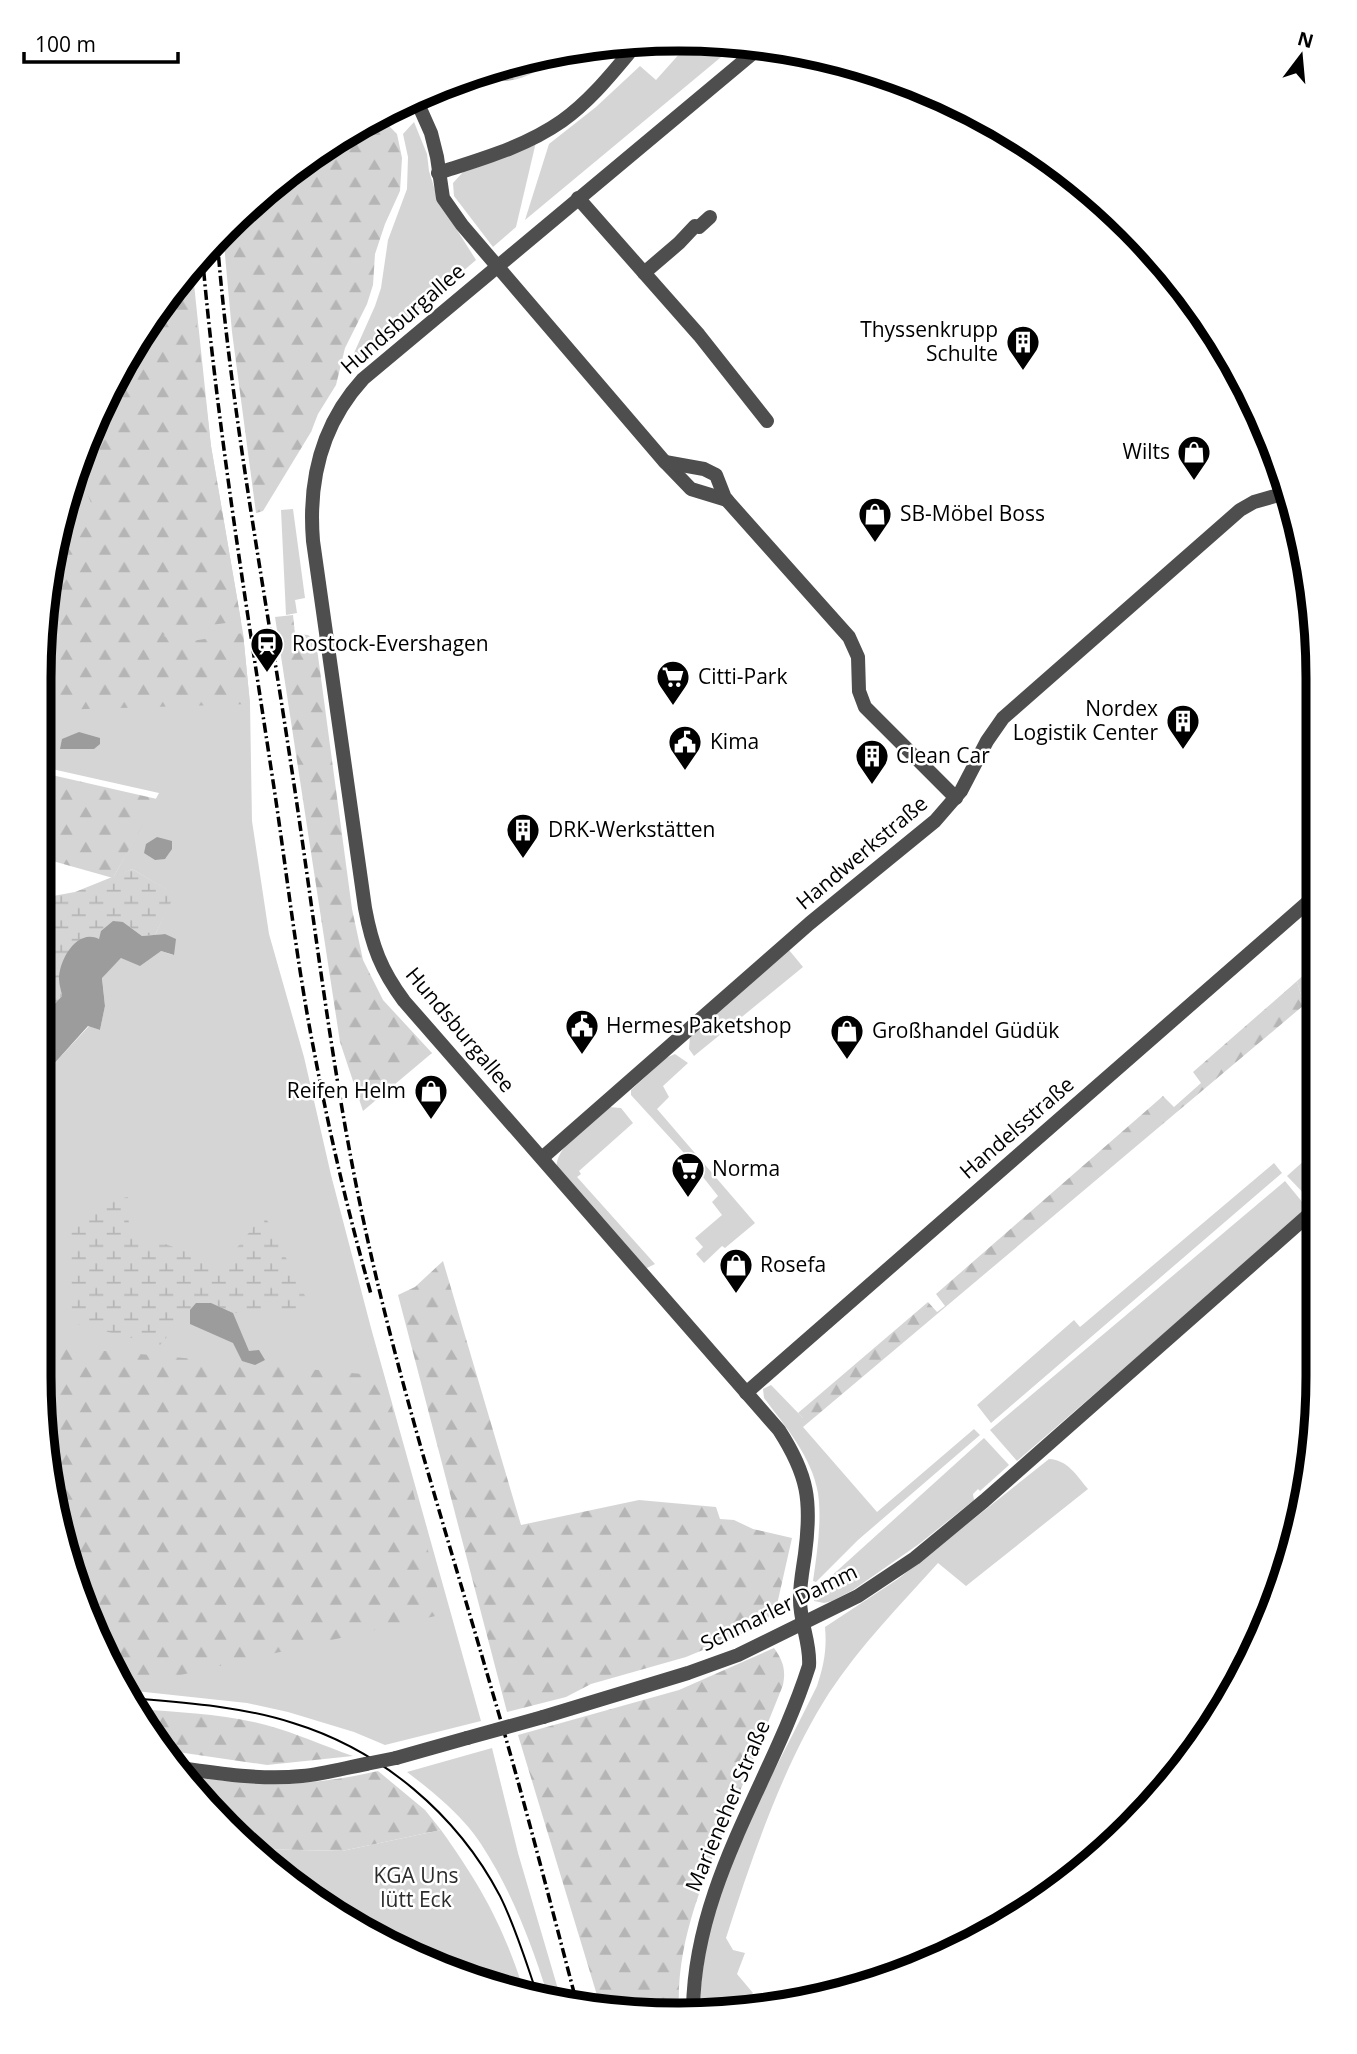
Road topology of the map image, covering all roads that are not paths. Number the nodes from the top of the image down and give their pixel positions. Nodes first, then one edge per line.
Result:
1 (629, 53) edge
2 (751, 55) edge
3 (419, 107) edge
4 (438, 173) junction
5 (578, 198) junction
6 (710, 218) dead end
7 (496, 267) junction
8 (644, 273) junction
9 (767, 421) dead end
10 (664, 461) junction
11 (1279, 495) edge
12 (727, 500) junction
13 (956, 797) junction
14 (1306, 904) edge
15 (542, 1158) junction
16 (1306, 1217) edge
17 (746, 1393) junction
18 (802, 1624) junction
19 (190, 1769) edge
20 (693, 2003) edge

1 - 4 street
2 - 5 street, Hundsburgallee
3 - 4 street
4 - 7 street
5 - 7 street, Hundsburgallee
5 - 8 street
6 - 8 street
7 - 10 street, Hundsburgallee
7 - 15 street, Hundsburgallee
8 - 9 street
10 - 12 street, Hundsburgallee
10 - 12 street, Hundsburgallee
11 - 13 street, Handwerkstraße
12 - 13 street, Hundsburgallee
13 - 15 street, Handwerkstraße
14 - 17 street, Handelsstraße
15 - 17 street, Hundsburgallee
16 - 18 street, Schmarler Damm
17 - 18 street, Hundsburgallee
18 - 19 street, Schmarler Damm, bridge
18 - 20 street, Marieneher Straße

